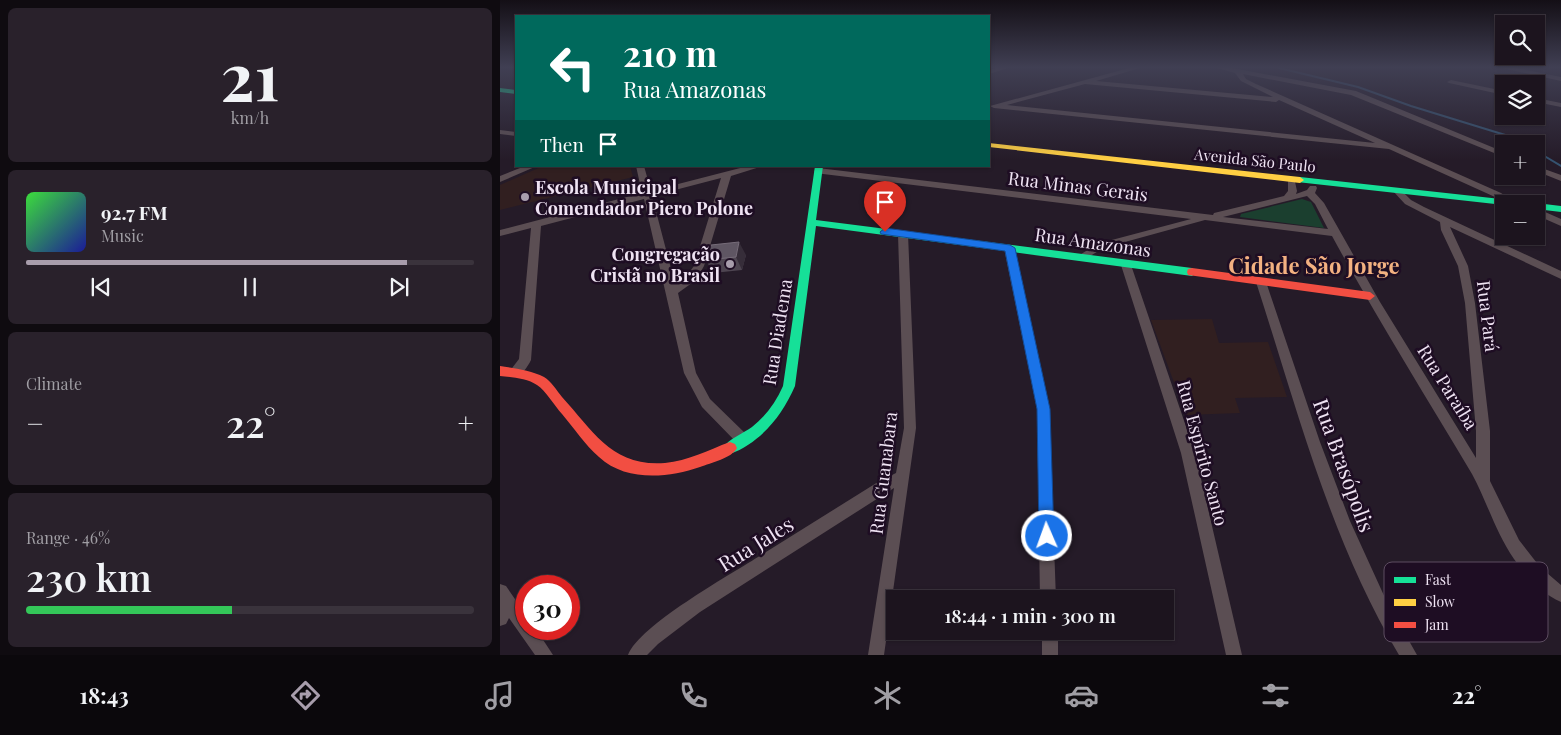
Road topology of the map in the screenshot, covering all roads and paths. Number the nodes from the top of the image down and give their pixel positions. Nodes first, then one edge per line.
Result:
1 (1020, 99) edge
2 (1260, 99) edge
3 (1281, 99) edge
4 (1364, 99) edge
5 (1286, 101) junction
6 (1545, 102) edge
7 (991, 106) edge
8 (1561, 106) edge
9 (500, 132) edge
10 (515, 134) edge
11 (990, 145) edge
12 (1388, 147) junction
13 (1495, 151) edge
14 (531, 167) edge
15 (640, 167) edge
16 (755, 167) edge
17 (818, 169) edge
18 (1545, 172) edge
19 (727, 174) junction
20 (1561, 178) edge
21 (1291, 179) junction
22 (1461, 179) junction
23 (500, 180) edge
24 (1310, 187) junction
25 (1396, 190) junction
26 (1418, 192) junction
27 (648, 195) junction
28 (1497, 195) edge
29 (1287, 198) junction
30 (1472, 198) junction
31 (1495, 201) edge
32 (1545, 207) edge
33 (1561, 209) edge
34 (1431, 213) junction
35 (1545, 216) edge
36 (1208, 218) junction
37 (1445, 220) junction
38 (811, 222) junction
39 (1561, 223) edge
40 (536, 224) junction
41 (500, 233) edge
42 (1335, 233) junction
43 (903, 234) junction
44 (1111, 243) junction
45 (1010, 248) junction
46 (1082, 258) junction
47 (1111, 262) junction
48 (1126, 265) junction
49 (1561, 274) edge
50 (1261, 282) junction
51 (672, 292) junction
52 (1370, 296) junction
53 (500, 371) edge
54 (515, 372) junction
55 (743, 440) junction
56 (904, 476) junction
57 (1483, 480) junction
58 (1527, 562) edge
59 (1548, 583) edge
60 (1048, 590) edge
61 (1561, 594) edge
62 (503, 605) edge
63 (1384, 612) edge
64 (1050, 640) edge
65 (1401, 642) edge
66 (545, 655) edge
67 (636, 655) edge
68 (876, 655) edge
69 (1050, 655) edge
70 (1234, 655) edge
71 (1409, 655) edge

1 - 7 street
2 - 5 street
3 - 5 street
4 - 13 street
5 - 12 street
6 - 8 street
7 - 12 street
9 - 10 street
11 - 21 street, Avenida São Paulo
12 - 22 street
14 - 23 street
15 - 27 street
16 - 19 street
17 - 36 street, Rua Minas Gerais
17 - 38 street, Rua Diadema
18 - 20 street
19 - 27 street
19 - 51 street
21 - 24 street, Avenida São Paulo
21 - 29 street
22 - 28 street
22 - 30 street
24 - 25 street, Avenida São Paulo
24 - 29 street
24 - 42 street, Rua Paraíba
25 - 26 street, Avenida São Paulo
25 - 34 street
26 - 30 street, Avenida São Paulo
26 - 34 street
27 - 40 street
27 - 51 street
29 - 36 street
30 - 31 street, Avenida São Paulo
32 - 33 street
34 - 37 street
35 - 39 street
36 - 42 street, Rua Minas Gerais
36 - 44 street
37 - 49 street
37 - 57 street, Rua Pará
38 - 43 street, Rua Amazonas
38 - 55 street, Rua Diadema
40 - 41 street
40 - 54 street
42 - 52 street, Rua Paraíba
43 - 45 street, Rua Amazonas
43 - 56 street, Rua Guanabara
44 - 46 street
44 - 47 street
45 - 46 street, Rua Amazonas
45 - 60 street
46 - 47 street, Rua Amazonas
47 - 48 street, Rua Amazonas
48 - 50 street, Rua Amazonas
48 - 70 street, Rua Espírito Santo
50 - 52 street, Rua Amazonas
50 - 63 street, Rua Brasópolis
51 - 55 street
52 - 57 street, Rua Paraíba
53 - 54 street, Rua Diadema
54 - 55 street, Rua Diadema
56 - 67 street, Rua Jales
56 - 68 street, Rua Guanabara
57 - 58 street, Rua Paraíba
59 - 61 street, Rua Paraíba
62 - 66 street
64 - 69 street
65 - 71 street, Rua Brasópolis

